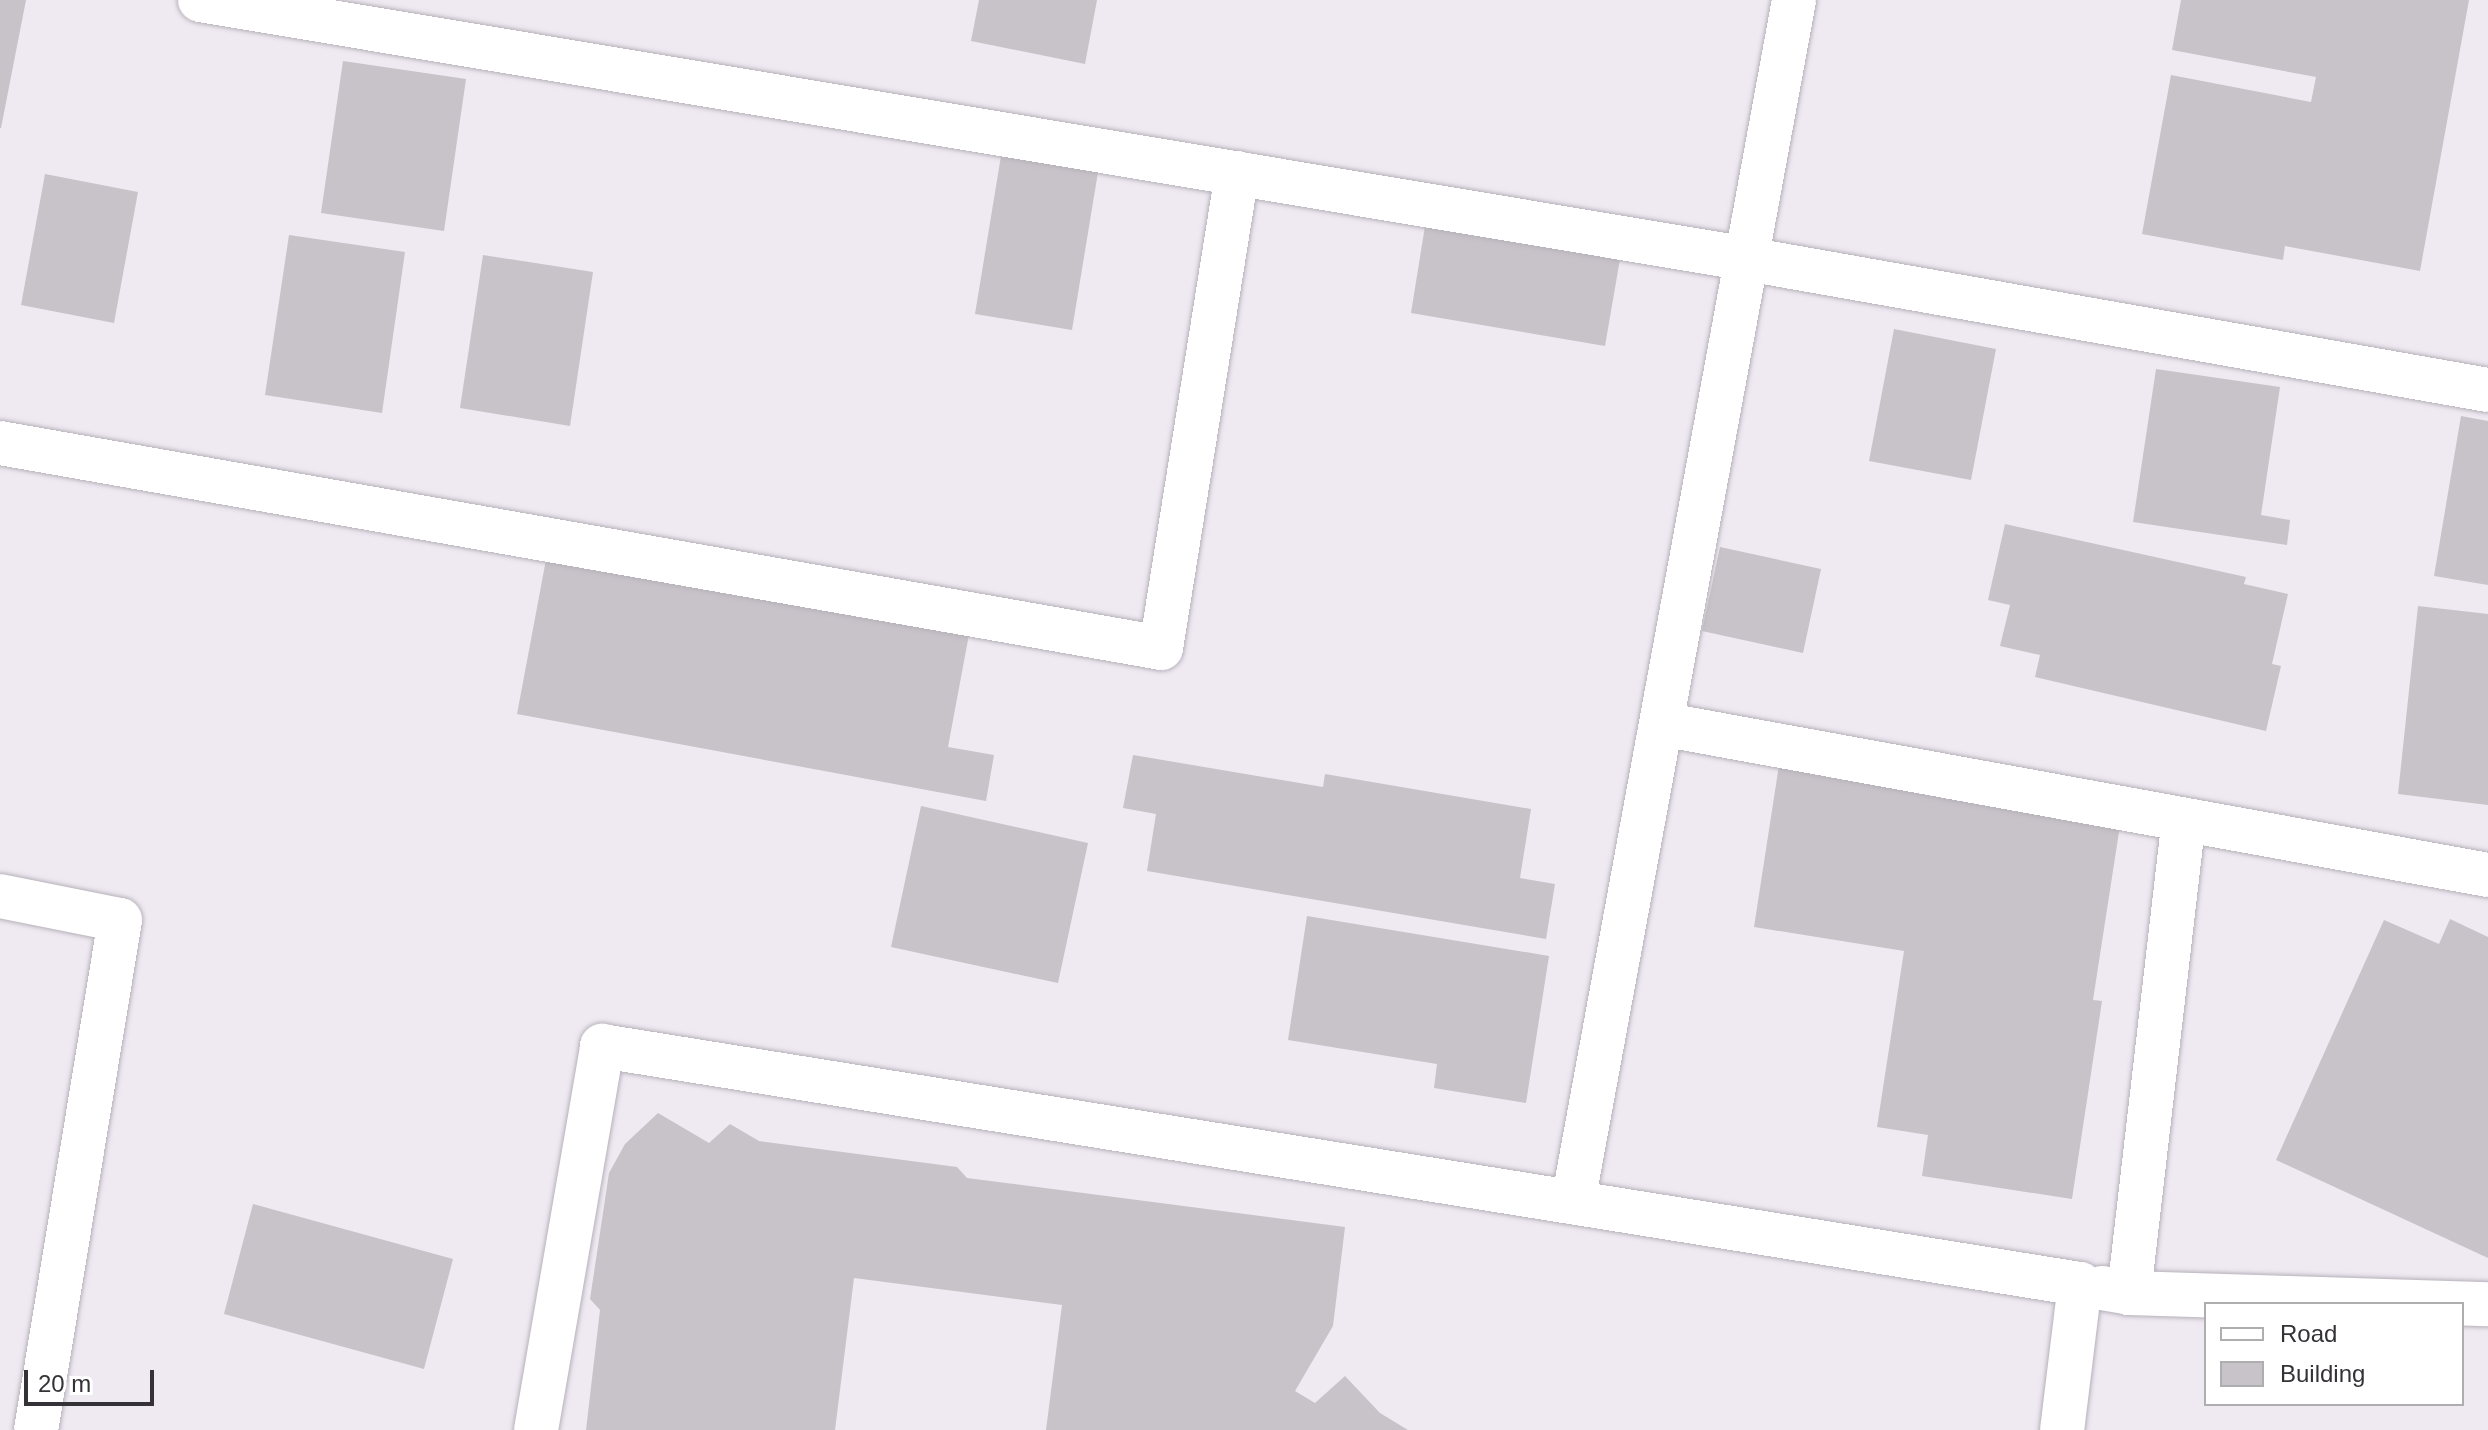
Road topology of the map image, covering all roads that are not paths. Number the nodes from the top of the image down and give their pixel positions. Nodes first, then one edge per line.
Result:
1 (200, 0) edge
2 (1794, 0) edge
3 (1237, 173) junction
4 (1747, 259) junction
5 (2488, 390) edge
6 (0, 443) edge
7 (1661, 724) junction
8 (2184, 820) junction
9 (2488, 875) edge
10 (0, 896) edge
11 (1573, 1202) junction
12 (2080, 1284) junction
13 (2129, 1293) junction
14 (2423, 1302) edge
15 (2464, 1303) edge
16 (2488, 1304) edge
17 (36, 1430) edge
18 (536, 1430) edge
19 (2062, 1430) edge

1 - 3 street
2 - 4 street
3 - 4 street
3 - 6 street
4 - 5 street
4 - 7 street
7 - 8 street
7 - 11 street
8 - 9 street
8 - 13 street
10 - 17 street
11 - 12 street
11 - 18 street
12 - 13 street
12 - 19 street
13 - 14 street
15 - 16 street

